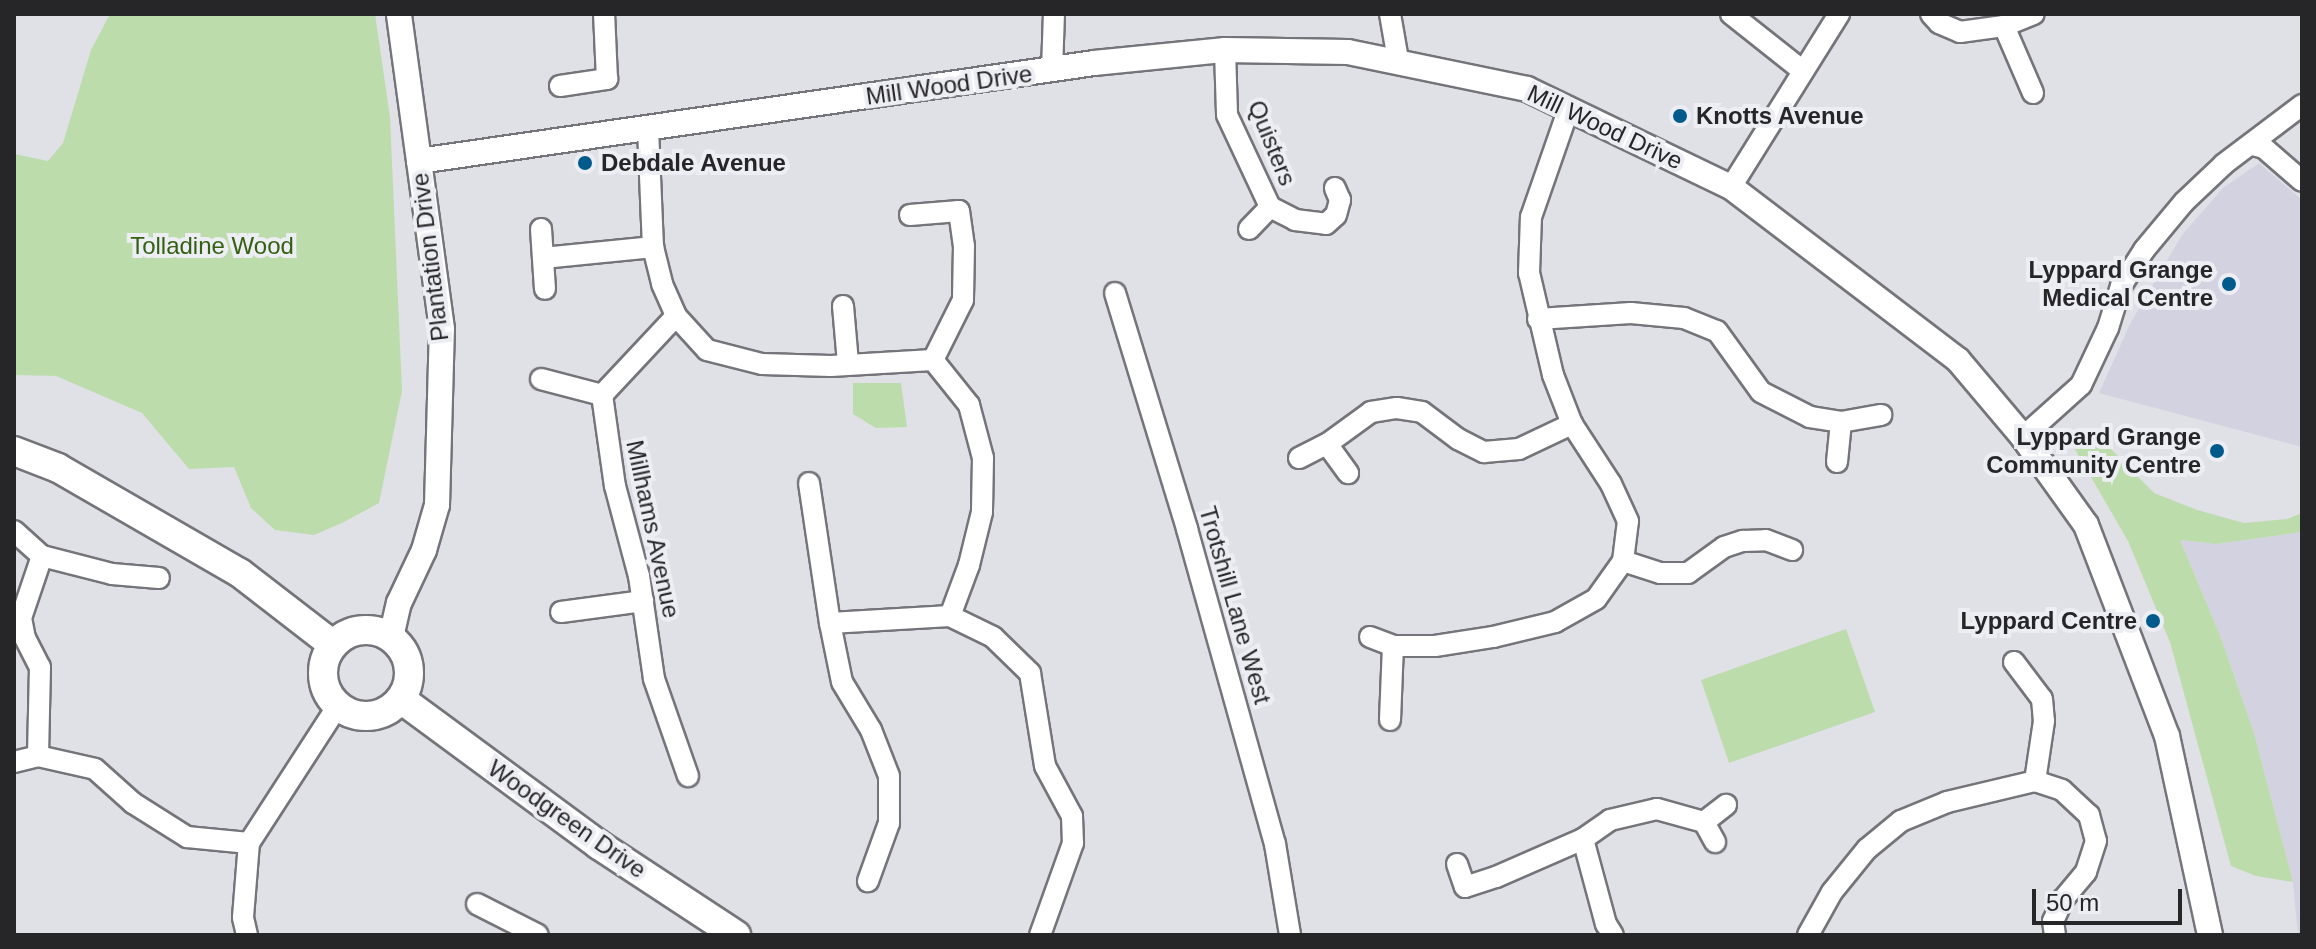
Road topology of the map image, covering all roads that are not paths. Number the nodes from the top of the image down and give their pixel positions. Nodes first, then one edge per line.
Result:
1 (399, 14) edge
2 (604, 14) edge
3 (1054, 14) edge
4 (1390, 14) edge
5 (1731, 14) edge
6 (1839, 14) edge
7 (1931, 14) edge
8 (2034, 14) edge
9 (2004, 26) junction
10 (1225, 50) junction
11 (1398, 60) junction
12 (1052, 70) junction
13 (1803, 71) junction
14 (560, 86) dead end
15 (2033, 93) dead end
16 (2302, 105) edge
17 (1569, 108) junction
18 (648, 128) junction
19 (2253, 145) junction
20 (419, 161) junction
21 (2302, 181) edge
22 (1731, 187) junction
23 (1335, 188) dead end
24 (1270, 207) junction
25 (910, 215) dead end
26 (541, 229) dead end
27 (1249, 229) dead end
28 (653, 247) junction
29 (543, 258) junction
30 (545, 289) dead end
31 (1115, 293) dead end
32 (843, 306) dead end
33 (676, 316) junction
34 (1538, 319) junction
35 (933, 360) junction
36 (848, 363) junction
37 (541, 379) dead end
38 (602, 395) junction
39 (1881, 415) dead end
40 (1841, 422) junction
41 (1572, 424) junction
42 (2023, 437) junction
43 (1327, 444) junction
44 (14, 451) edge
45 (1299, 458) dead end
46 (1837, 462) dead end
47 (1348, 473) dead end
48 (809, 483) dead end
49 (14, 531) edge
50 (1792, 550) dead end
51 (42, 556) junction
52 (1623, 561) junction
53 (159, 578) dead end
54 (643, 601) junction
55 (561, 612) dead end
56 (950, 616) junction
57 (830, 623) junction
58 (391, 637) junction
59 (1370, 637) dead end
60 (332, 644) junction
61 (1393, 646) junction
62 (2014, 662) dead end
63 (401, 699) junction
64 (337, 707) junction
65 (1390, 720) dead end
66 (38, 756) junction
67 (14, 762) edge
68 (688, 776) dead end
69 (2035, 781) junction
70 (1726, 805) dead end
71 (1704, 822) junction
72 (1583, 839) junction
73 (1715, 842) dead end
74 (249, 843) junction
75 (1457, 864) dead end
76 (868, 881) dead end
77 (477, 904) dead end
78 (247, 935) edge
79 (538, 935) edge
80 (736, 935) edge
81 (1040, 935) edge
82 (1290, 935) edge
83 (1613, 935) edge
84 (1808, 935) edge
85 (2055, 935) edge
86 (2210, 935) edge

1 - 20 street, Plantation Drive
2 - 14 street
3 - 12 street
4 - 11 street
5 - 13 street
6 - 13 street
7 - 9 street
8 - 9 street
9 - 15 street
10 - 11 street, Mill Wood Drive
10 - 12 street, Mill Wood Drive
10 - 24 street, Quisters
11 - 17 street, Mill Wood Drive
12 - 18 street, Mill Wood Drive
13 - 22 street
16 - 19 street
17 - 22 street, Mill Wood Drive
17 - 34 street
18 - 20 street, Mill Wood Drive
18 - 28 street
19 - 21 street
19 - 42 street
20 - 58 street, Plantation Drive
22 - 42 street, Mill Wood Drive
23 - 24 street, Quisters
24 - 27 street, Quisters
25 - 35 street
26 - 29 street
28 - 29 street
28 - 33 street
29 - 30 street
31 - 82 street, Trotshill Lane West
32 - 36 street
33 - 36 street
33 - 38 street
34 - 40 street
34 - 41 street
35 - 36 street
35 - 56 street
37 - 38 street
38 - 54 street, Millhams Avenue
39 - 40 street
40 - 46 street
41 - 43 street
41 - 52 street
42 - 86 street, Mill Wood Drive
43 - 45 street
43 - 47 street
44 - 60 main road
48 - 57 street
49 - 51 street
50 - 52 street
51 - 53 street
51 - 66 street
52 - 61 street
54 - 55 street
54 - 68 street, Millhams Avenue
56 - 57 street
56 - 81 street
57 - 76 street
58 - 60 main road
58 - 63 main road
59 - 61 street
60 - 64 main road
61 - 65 street
62 - 69 street
63 - 64 main road
63 - 80 main road, Woodgreen Drive
64 - 74 street
66 - 67 street
66 - 74 street
69 - 84 street
69 - 85 street
70 - 71 street
71 - 72 street
71 - 73 street
72 - 75 street
72 - 83 street
74 - 78 street
77 - 79 street

